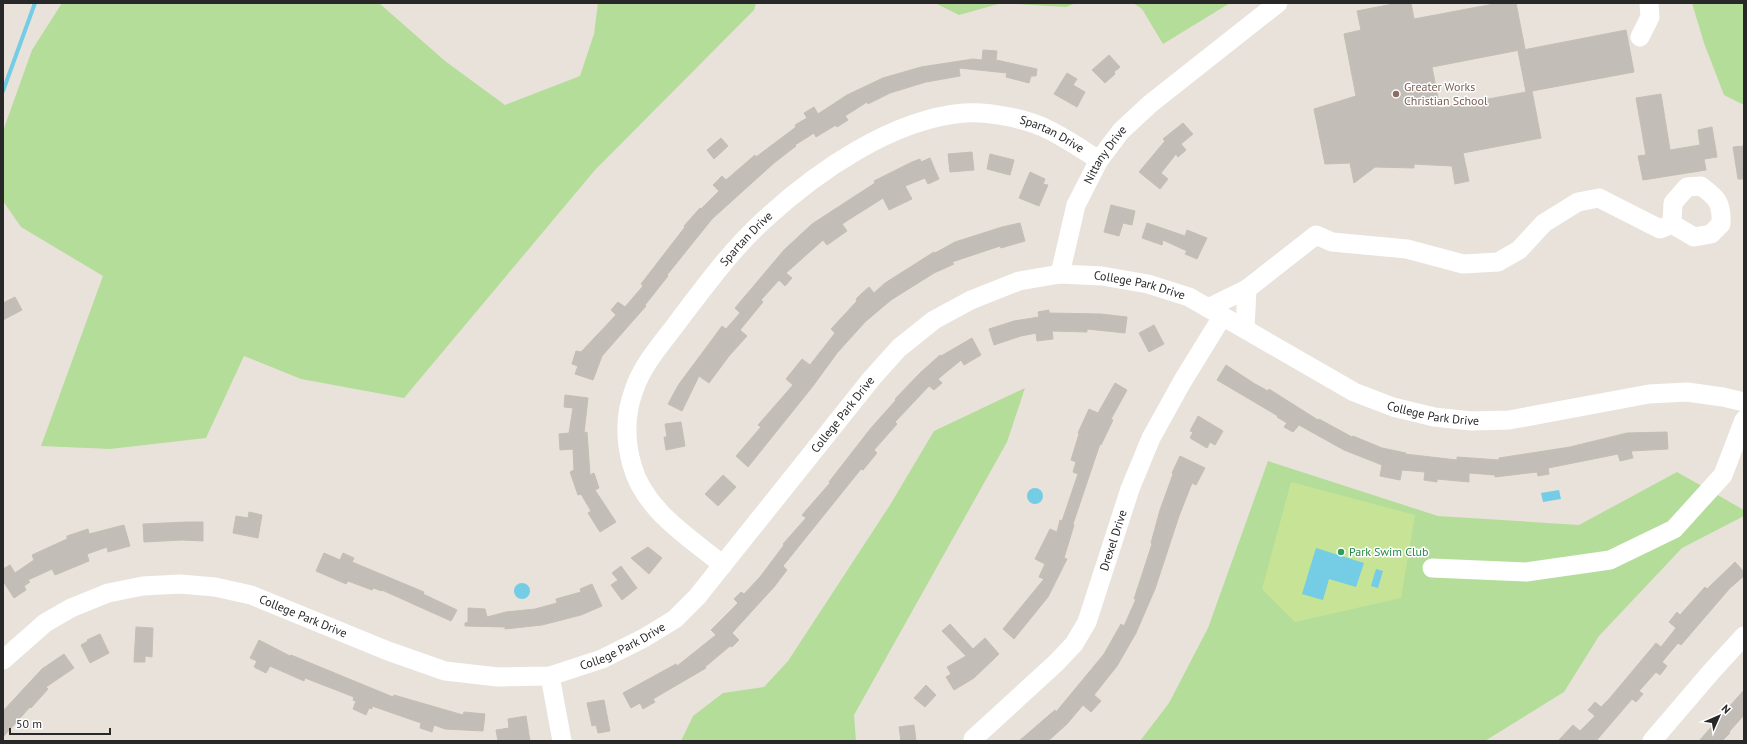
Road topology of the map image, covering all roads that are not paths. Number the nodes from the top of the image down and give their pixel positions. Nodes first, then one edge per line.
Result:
1 (1278, 3) edge
2 (1649, 3) edge
3 (1640, 37) dead end
4 (1099, 160) junction
5 (1672, 224) dead end
6 (1060, 274) junction
7 (1247, 289) junction
8 (1215, 312) junction
9 (1245, 329) junction
10 (1744, 402) edge
11 (1744, 420) edge
12 (723, 565) junction
13 (1432, 568) dead end
14 (1744, 636) edge
15 (3, 660) edge
16 (550, 676) junction
17 (973, 739) dead end
18 (562, 741) edge
19 (1652, 741) edge

1 - 4 street, Nittany Drive
2 - 3 street
4 - 6 street, Nittany Drive
4 - 12 street, Spartan Drive
5 - 7 street
6 - 8 street, College Park Drive
6 - 12 street, College Park Drive
7 - 8 street
7 - 9 street
8 - 9 street, College Park Drive
8 - 17 street, Drexel Drive
9 - 10 street, College Park Drive
11 - 13 street
12 - 16 street, College Park Drive
14 - 19 street
15 - 16 street, College Park Drive
16 - 18 street

